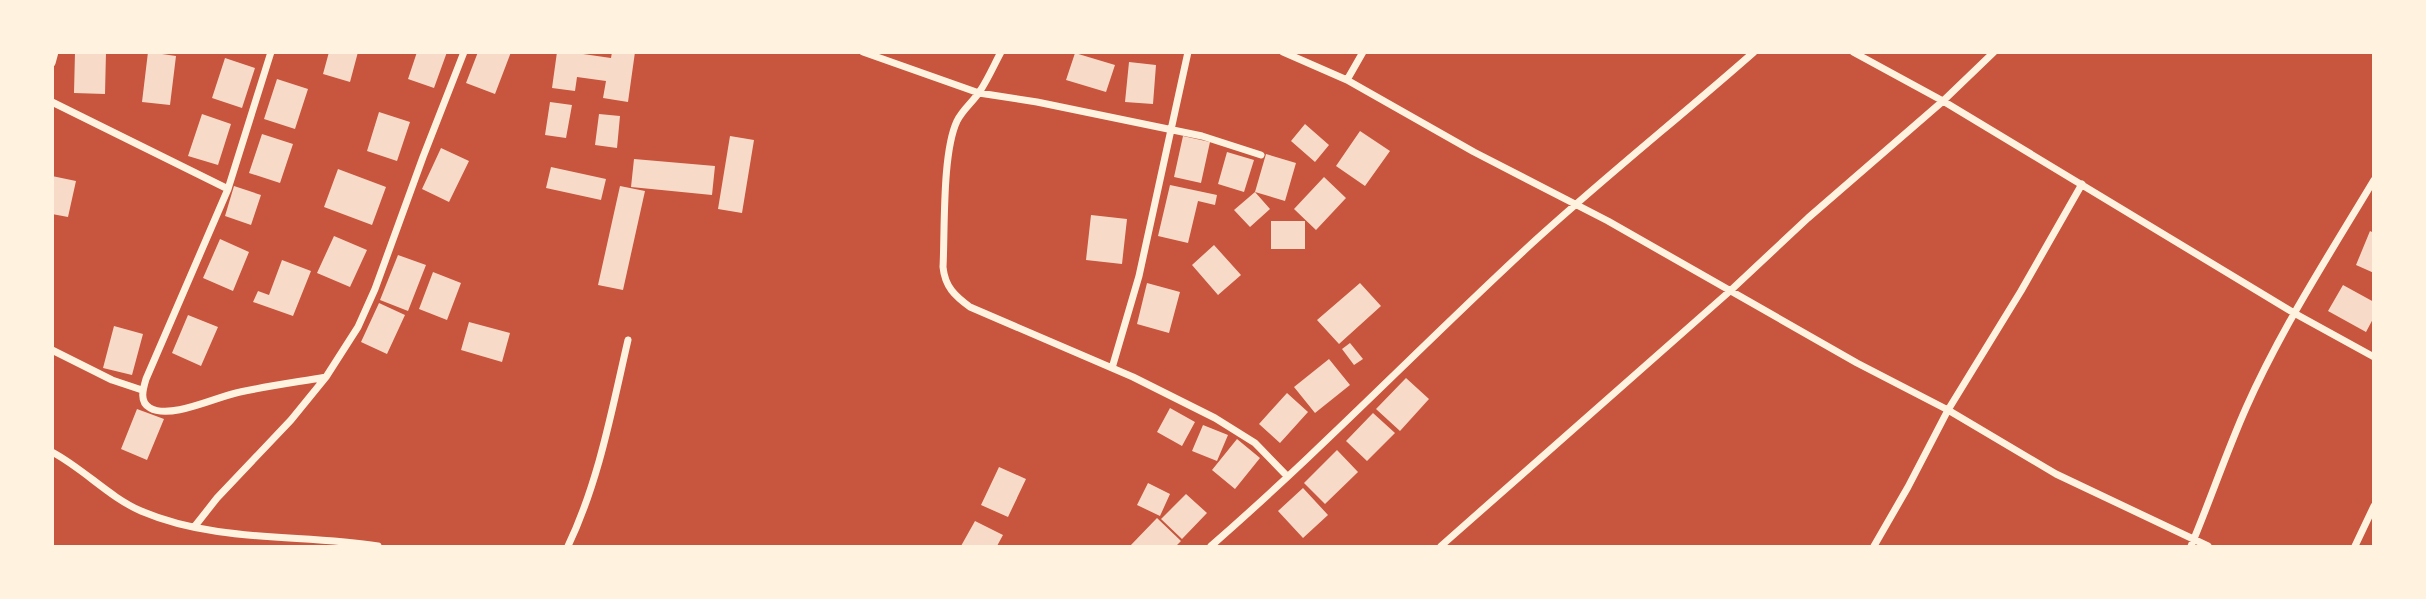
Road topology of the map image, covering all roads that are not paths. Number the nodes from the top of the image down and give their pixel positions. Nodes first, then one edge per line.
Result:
1 (55, 52) edge
2 (271, 52) edge
3 (464, 52) edge
4 (863, 52) edge
5 (1001, 52) edge
6 (1188, 52) edge
7 (1283, 52) edge
8 (1363, 52) edge
9 (1754, 52) edge
10 (1853, 52) edge
11 (1994, 52) edge
12 (52, 63) edge
13 (1347, 80) junction
14 (979, 93) junction
15 (1943, 101) junction
16 (52, 102) edge
17 (1171, 130) junction
18 (1261, 155) dead end
19 (2374, 180) edge
20 (2082, 184) junction
21 (228, 189) junction
22 (1576, 204) junction
23 (1730, 291) junction
24 (2294, 313) junction
25 (628, 340) dead end
26 (52, 350) edge
27 (2374, 357) edge
28 (1112, 368) junction
29 (326, 377) junction
30 (142, 390) junction
31 (1948, 410) junction
32 (52, 452) edge
33 (1287, 476) junction
34 (2374, 506) edge
35 (195, 526) junction
36 (2192, 544) edge
37 (378, 547) edge
38 (569, 547) edge
39 (1211, 547) edge
40 (1441, 547) edge
41 (1874, 547) edge
42 (2208, 547) edge
43 (2355, 547) edge

1 - 12 street
2 - 21 street
3 - 29 street
4 - 14 street
5 - 14 street
6 - 17 street
7 - 13 street
8 - 13 street
9 - 22 street
10 - 15 street
11 - 15 street
13 - 22 street
14 - 17 street
14 - 28 street
15 - 20 street
15 - 23 street
16 - 21 street
17 - 18 street
17 - 28 street
19 - 24 street
20 - 24 street
20 - 31 street
21 - 30 street
22 - 23 street
22 - 33 street
23 - 31 street
23 - 40 street
24 - 27 street
24 - 36 street
25 - 38 street
26 - 30 street
28 - 33 street
29 - 30 street
29 - 35 street
31 - 36 street
31 - 41 street
32 - 35 street
33 - 39 street
34 - 43 street
35 - 37 street
36 - 42 street

